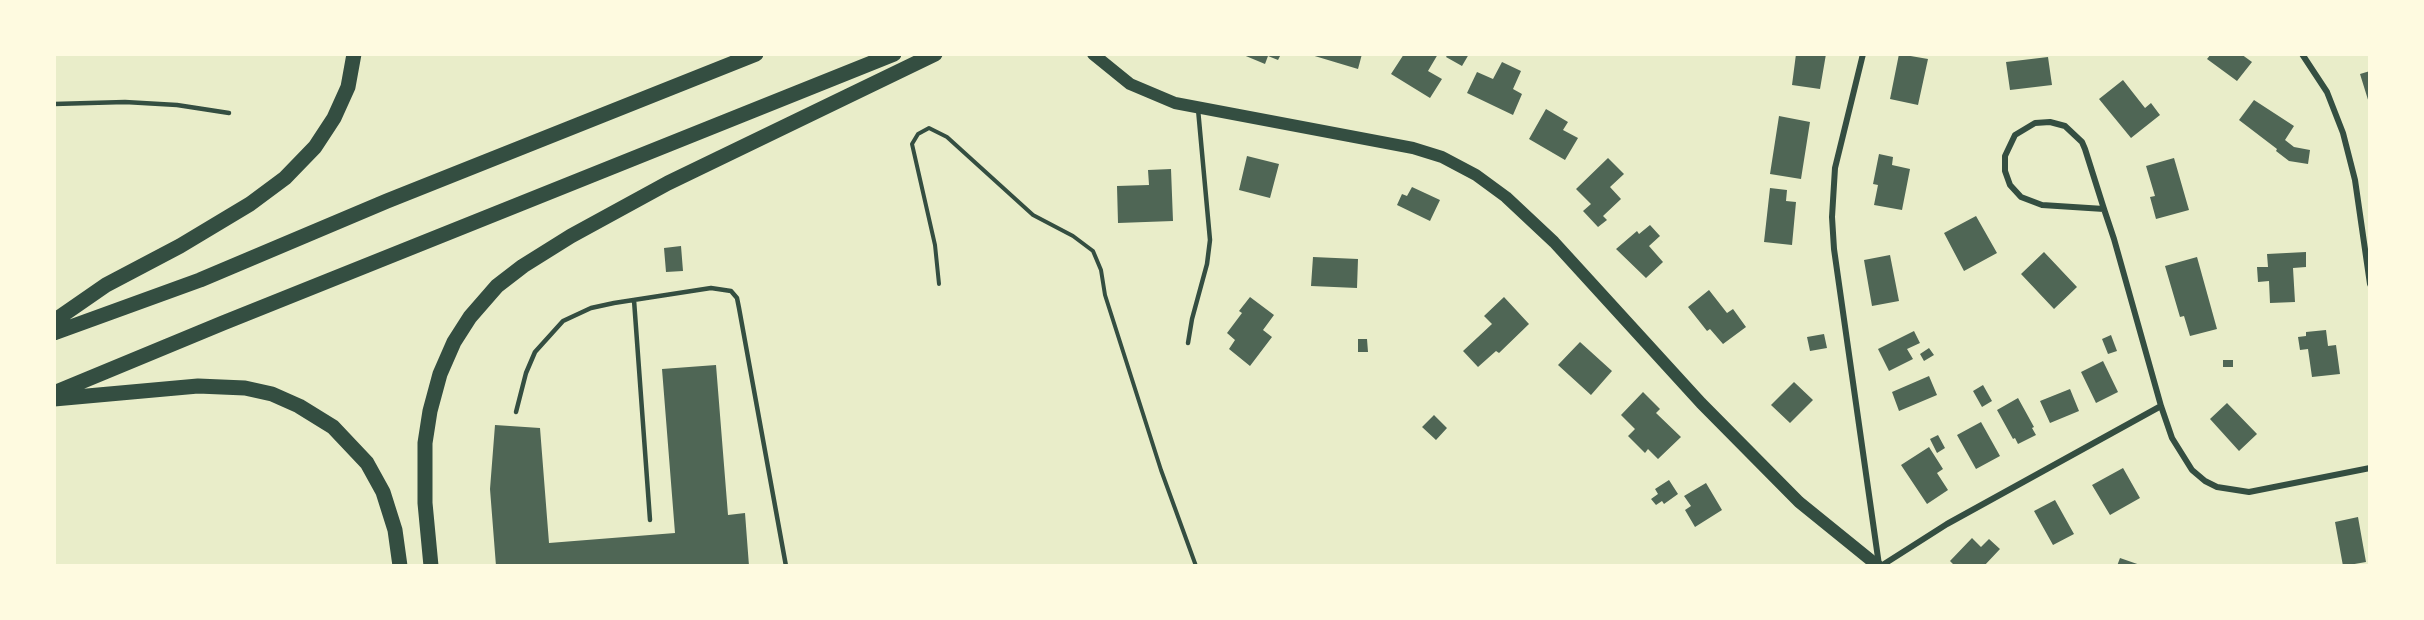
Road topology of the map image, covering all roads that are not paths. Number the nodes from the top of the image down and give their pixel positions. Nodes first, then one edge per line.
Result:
1 (354, 54) edge
2 (756, 54) edge
3 (894, 54) edge
4 (935, 54) edge
5 (1093, 54) edge
6 (1863, 54) edge
7 (2302, 54) edge
8 (54, 104) edge
9 (1198, 109) junction
10 (229, 113) dead end
11 (2104, 209) junction
12 (2370, 284) edge
13 (634, 300) junction
14 (54, 321) edge
15 (54, 333) edge
16 (1188, 343) dead end
17 (54, 393) edge
18 (54, 399) edge
19 (2161, 406) junction
20 (516, 412) dead end
21 (2370, 468) edge
22 (651, 520) dead end
23 (400, 566) edge
24 (431, 566) edge
25 (786, 566) edge
26 (1880, 566) edge

1 - 14 highway
2 - 15 highway
3 - 17 highway
4 - 24 highway
5 - 9 main road
6 - 26 street
7 - 12 street
8 - 10 lane
9 - 16 lane
9 - 26 main road
11 - 11 street
11 - 19 street
13 - 20 lane
13 - 22 lane
13 - 25 lane
18 - 23 highway
19 - 21 street
19 - 26 street

